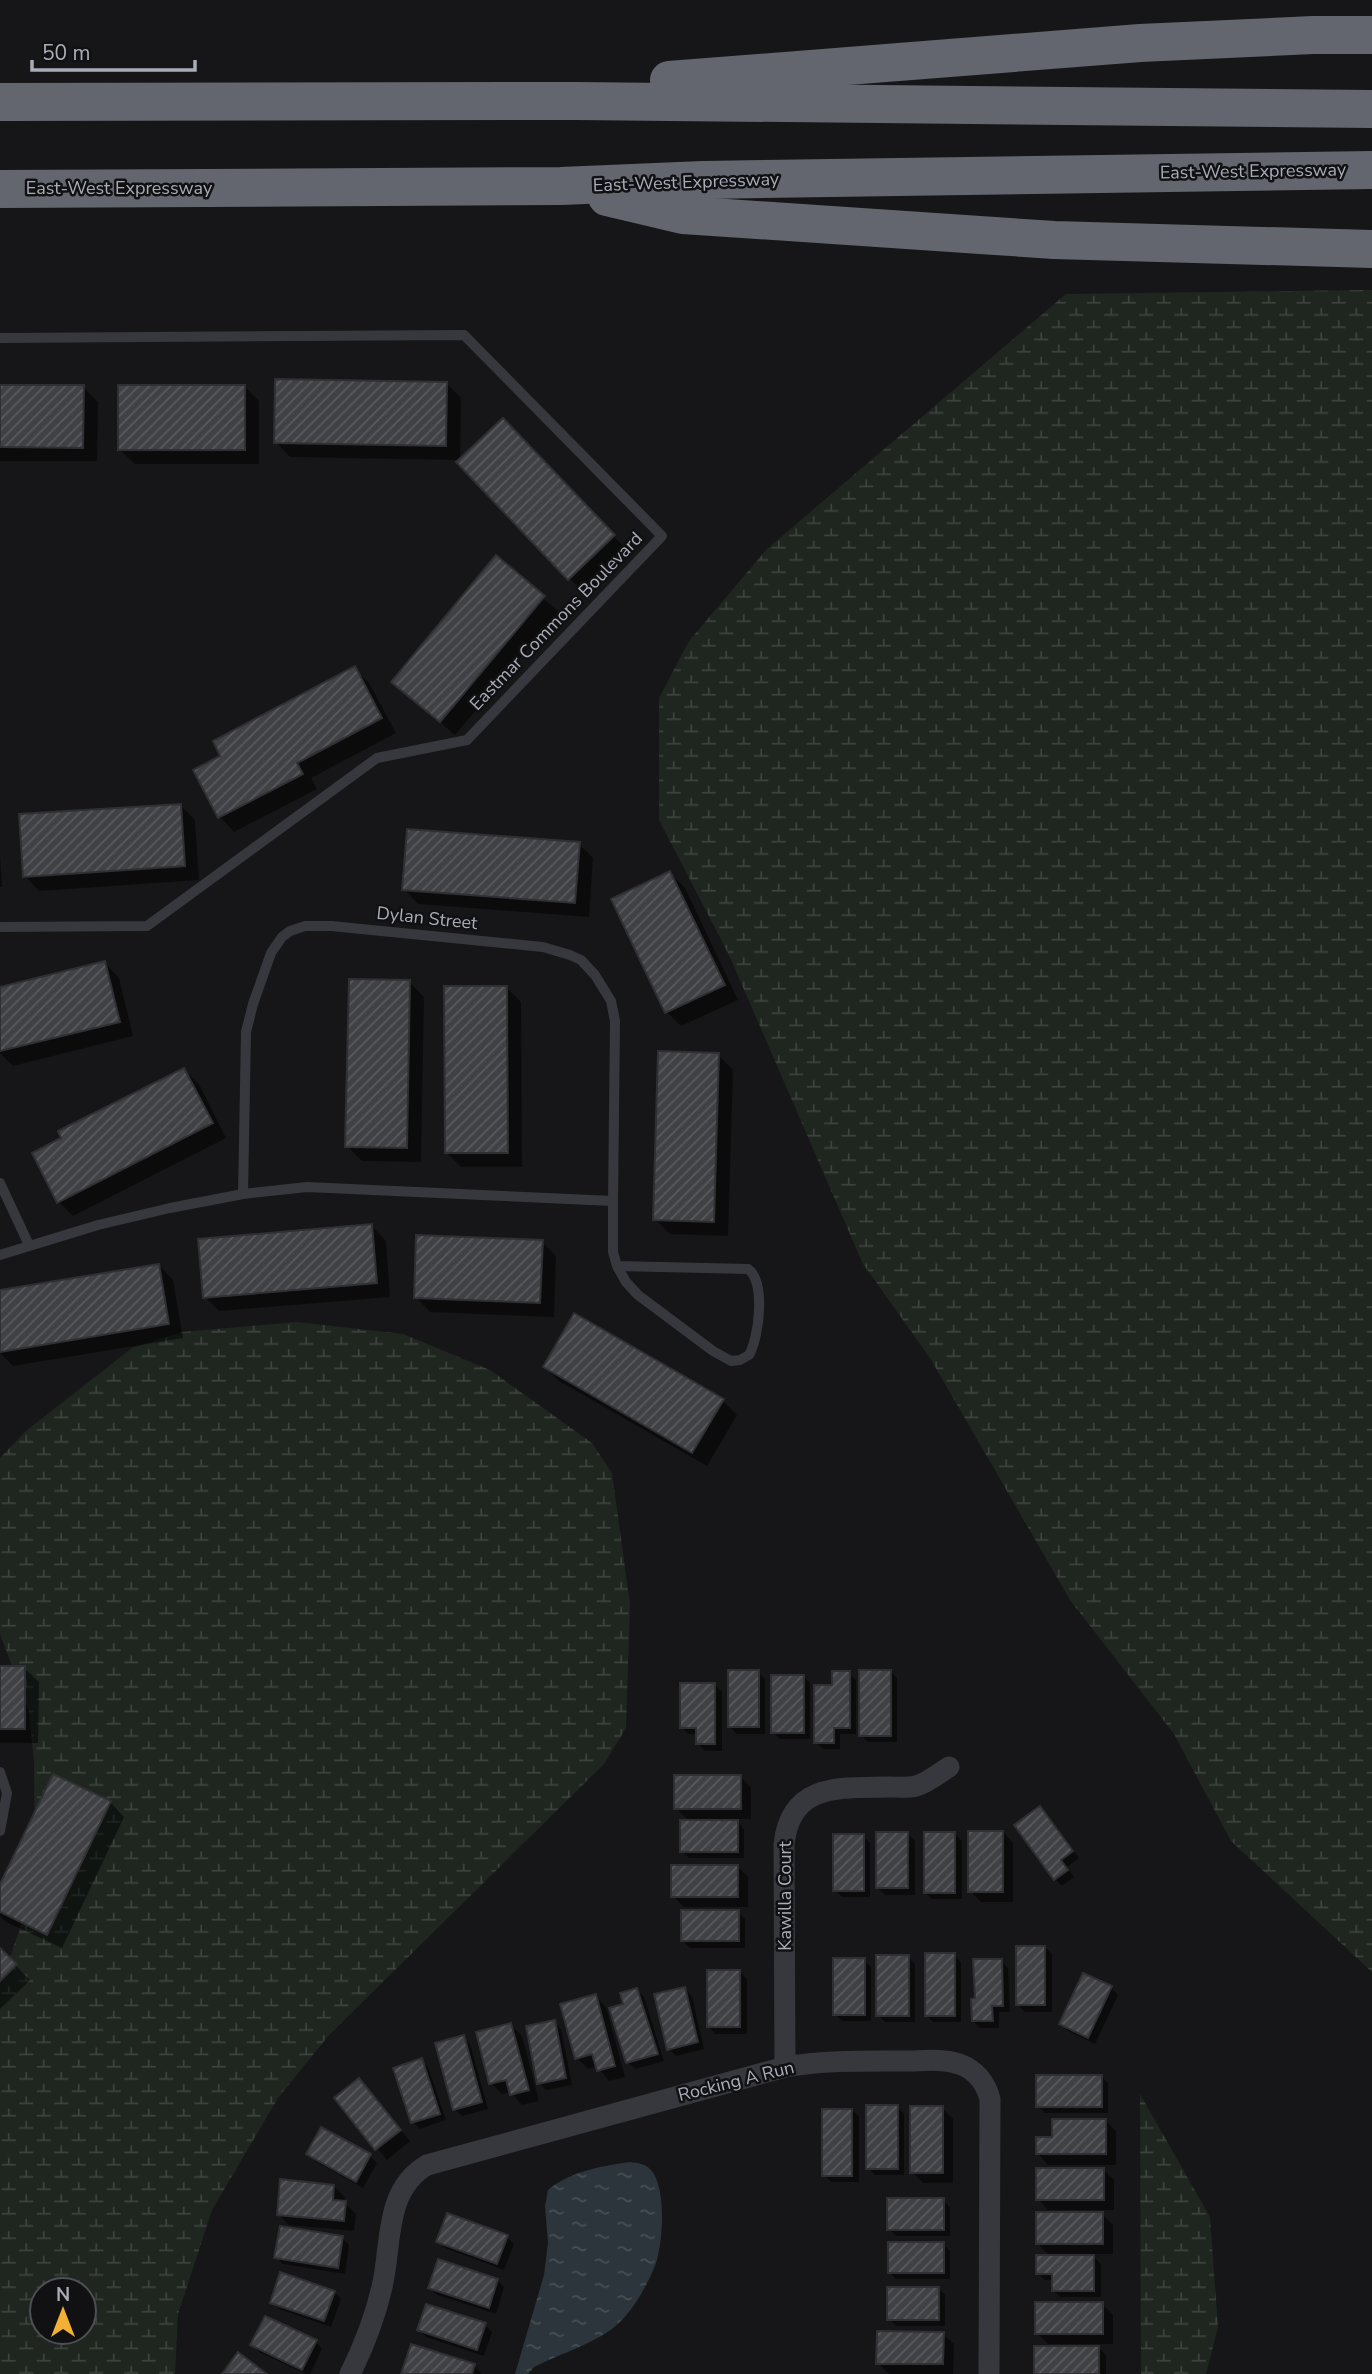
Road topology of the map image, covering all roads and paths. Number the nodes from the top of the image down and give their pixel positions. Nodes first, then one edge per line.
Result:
1 (1372, 35) edge
2 (576, 101) junction
3 (0, 102) edge
4 (1372, 109) edge
5 (1372, 170) edge
6 (561, 186) junction
7 (0, 189) edge
8 (1372, 249) edge
9 (0, 338) edge
10 (0, 926) edge
11 (0, 1183) edge
12 (243, 1194) junction
13 (613, 1201) junction
14 (29, 1245) junction
15 (0, 1255) edge
16 (617, 1266) junction
17 (949, 1767) dead end
18 (0, 1772) edge
19 (0, 1830) edge
20 (785, 2067) junction
21 (351, 2374) edge
22 (989, 2374) edge

1 - 2 highway
2 - 3 highway
2 - 4 highway
5 - 6 highway, East-West Expressway
6 - 7 highway, East-West Expressway
6 - 8 highway
9 - 10 lane, Eastmar Commons Boulevard
11 - 14 lane
12 - 13 lane
12 - 13 lane, Dylan Street
12 - 14 lane
13 - 16 lane, Dylan Street
14 - 15 lane
16 - 16 lane, Dylan Street
17 - 20 street, Kawilla Court
18 - 19 lane
20 - 21 street, Rocking A Run
20 - 22 street, Rocking A Run

